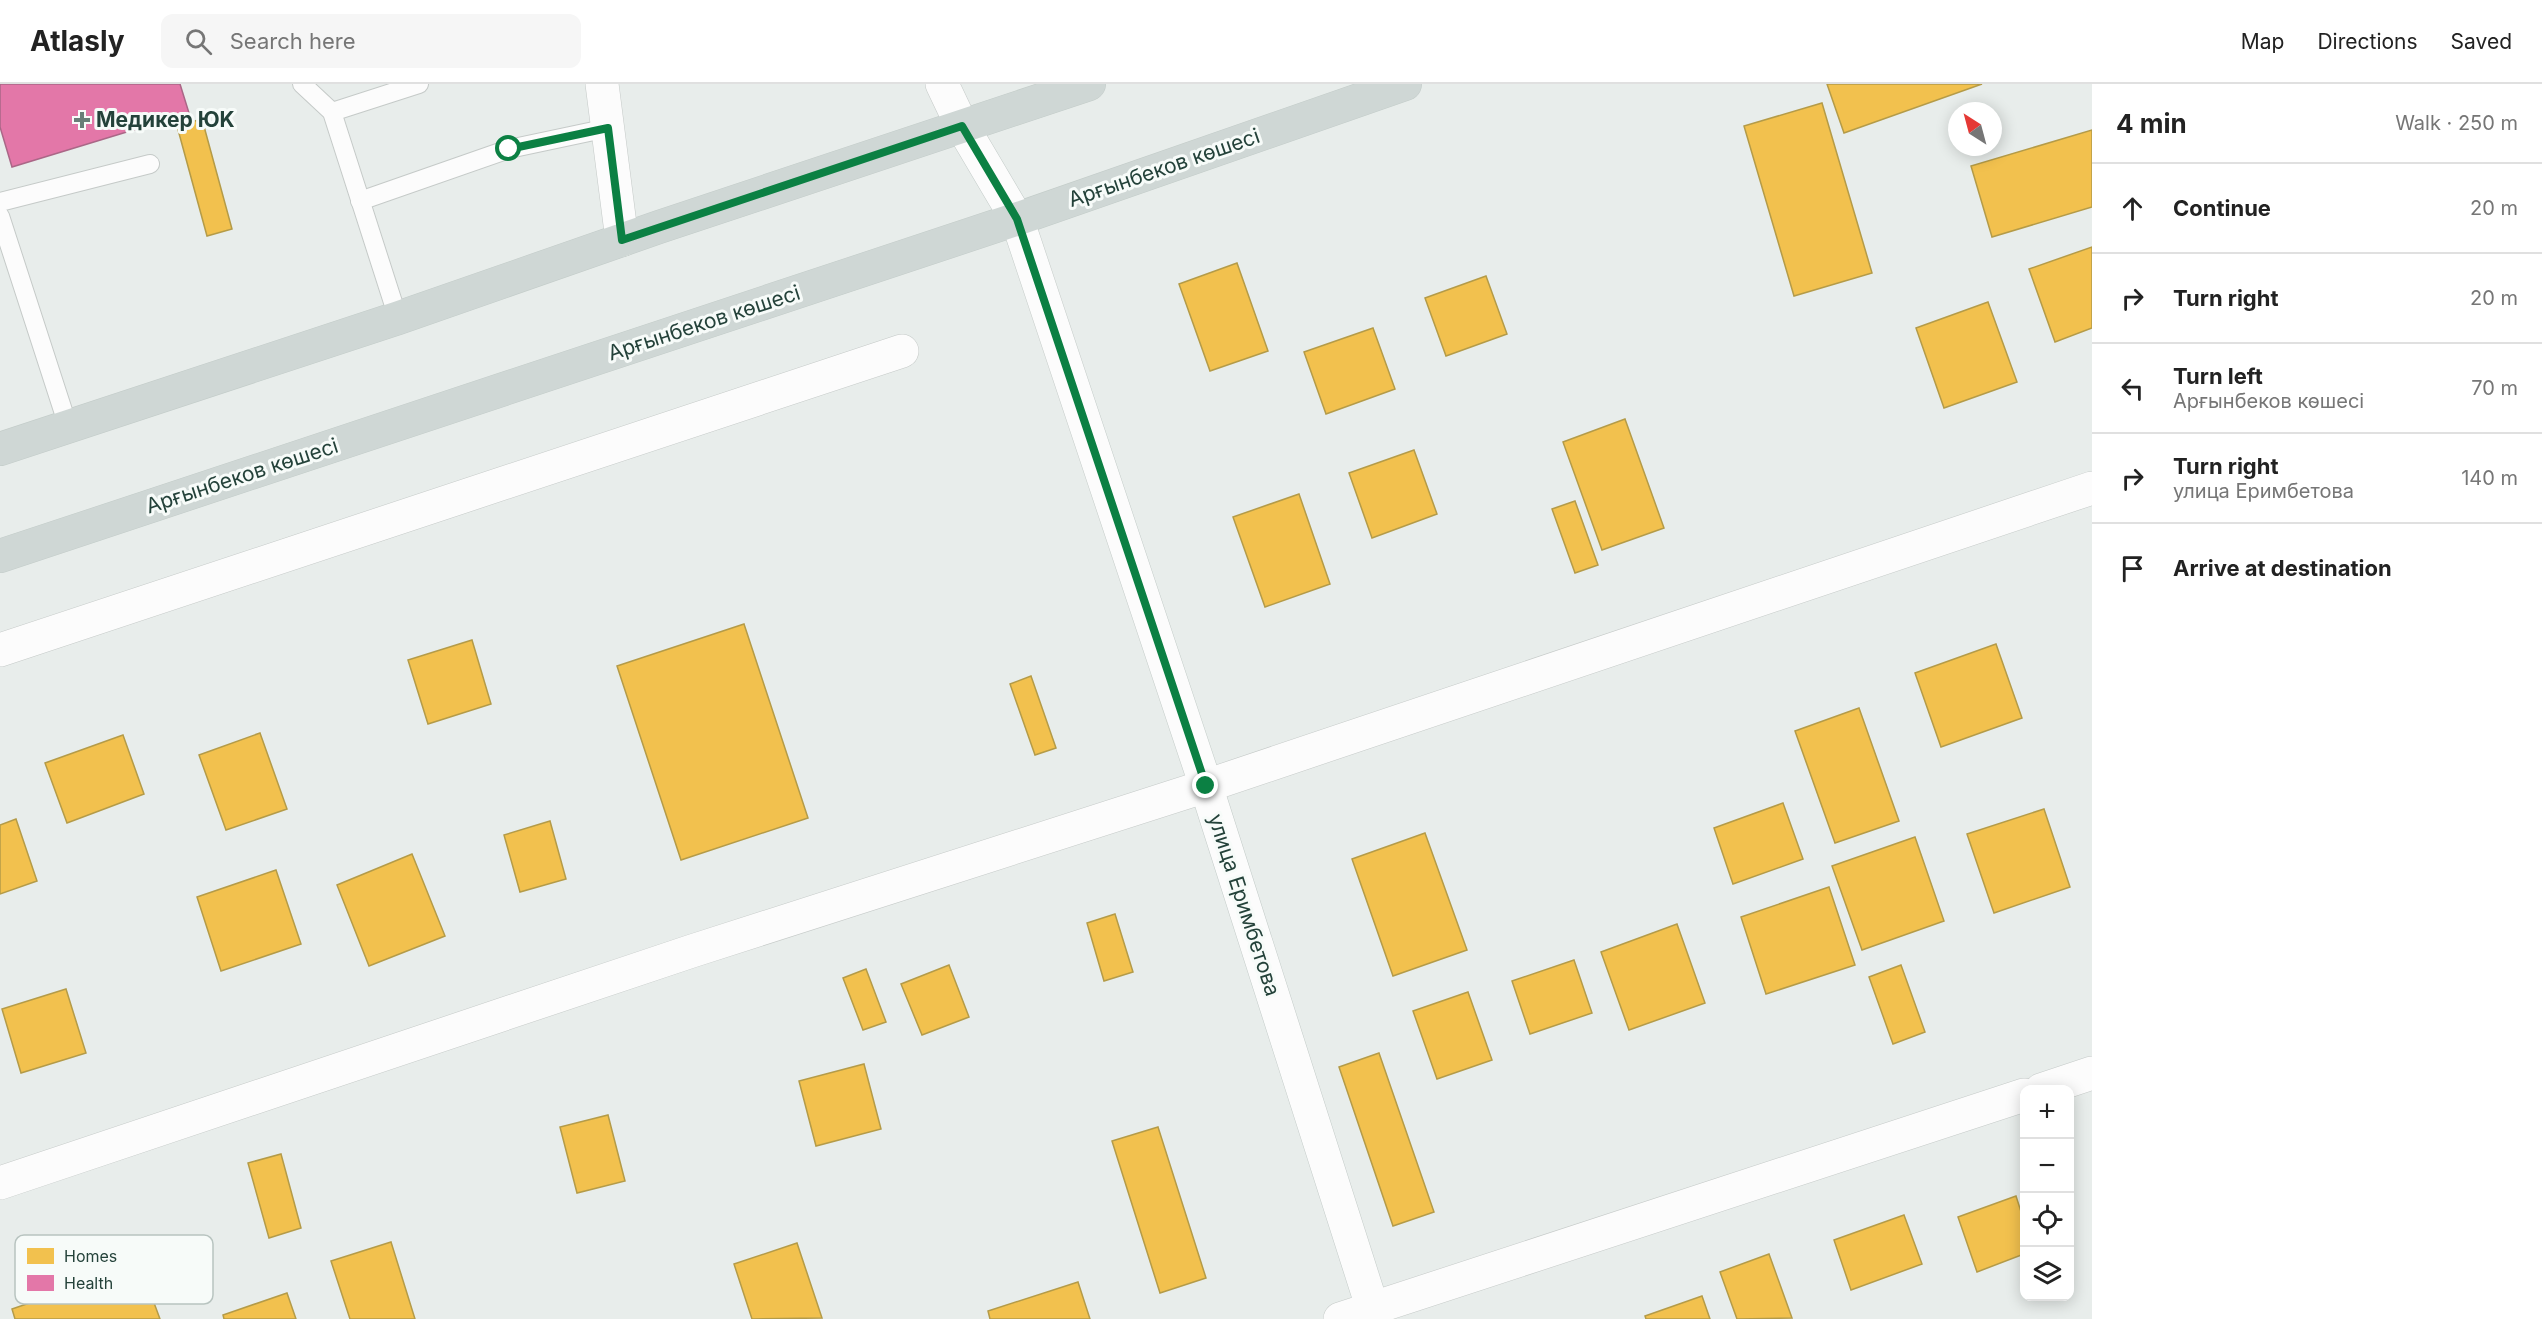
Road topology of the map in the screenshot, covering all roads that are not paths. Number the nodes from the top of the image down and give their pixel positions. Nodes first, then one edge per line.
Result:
1 (302, 84) edge
2 (418, 84) edge
3 (602, 84) edge
4 (942, 84) edge
5 (1089, 84) edge
6 (1405, 84) edge
7 (332, 112) junction
8 (962, 126) junction
9 (608, 128) junction
10 (150, 164) dead end
11 (360, 201) junction
12 (0, 202) edge
13 (0, 216) edge
14 (1017, 219) junction
15 (622, 240) junction
16 (398, 318) junction
17 (902, 351) dead end
18 (68, 426) junction
19 (0, 449) edge
20 (2092, 488) edge
21 (0, 556) edge
22 (0, 650) edge
23 (1206, 786) junction
24 (2092, 1073) edge
25 (2054, 1085) edge
26 (2020, 1097) edge
27 (0, 1183) edge
28 (1375, 1314) edge
29 (1340, 1319) edge

1 - 7 lane
2 - 7 lane
3 - 9 street
4 - 8 street, улица Еримбетова
5 - 8 main road
6 - 14 main road, Арғынбеков көшесі
7 - 11 lane
8 - 14 street, улица Еримбетова
8 - 15 main road
9 - 11 lane
9 - 15 street
10 - 12 lane
11 - 16 lane
13 - 18 lane
14 - 21 main road, Арғынбеков көшесі
14 - 23 street, улица Еримбетова
15 - 16 main road
16 - 18 main road
17 - 22 street
18 - 19 main road
20 - 23 street
23 - 27 street
23 - 28 street, улица Еримбетова
24 - 25 street
26 - 28 street
28 - 29 street

